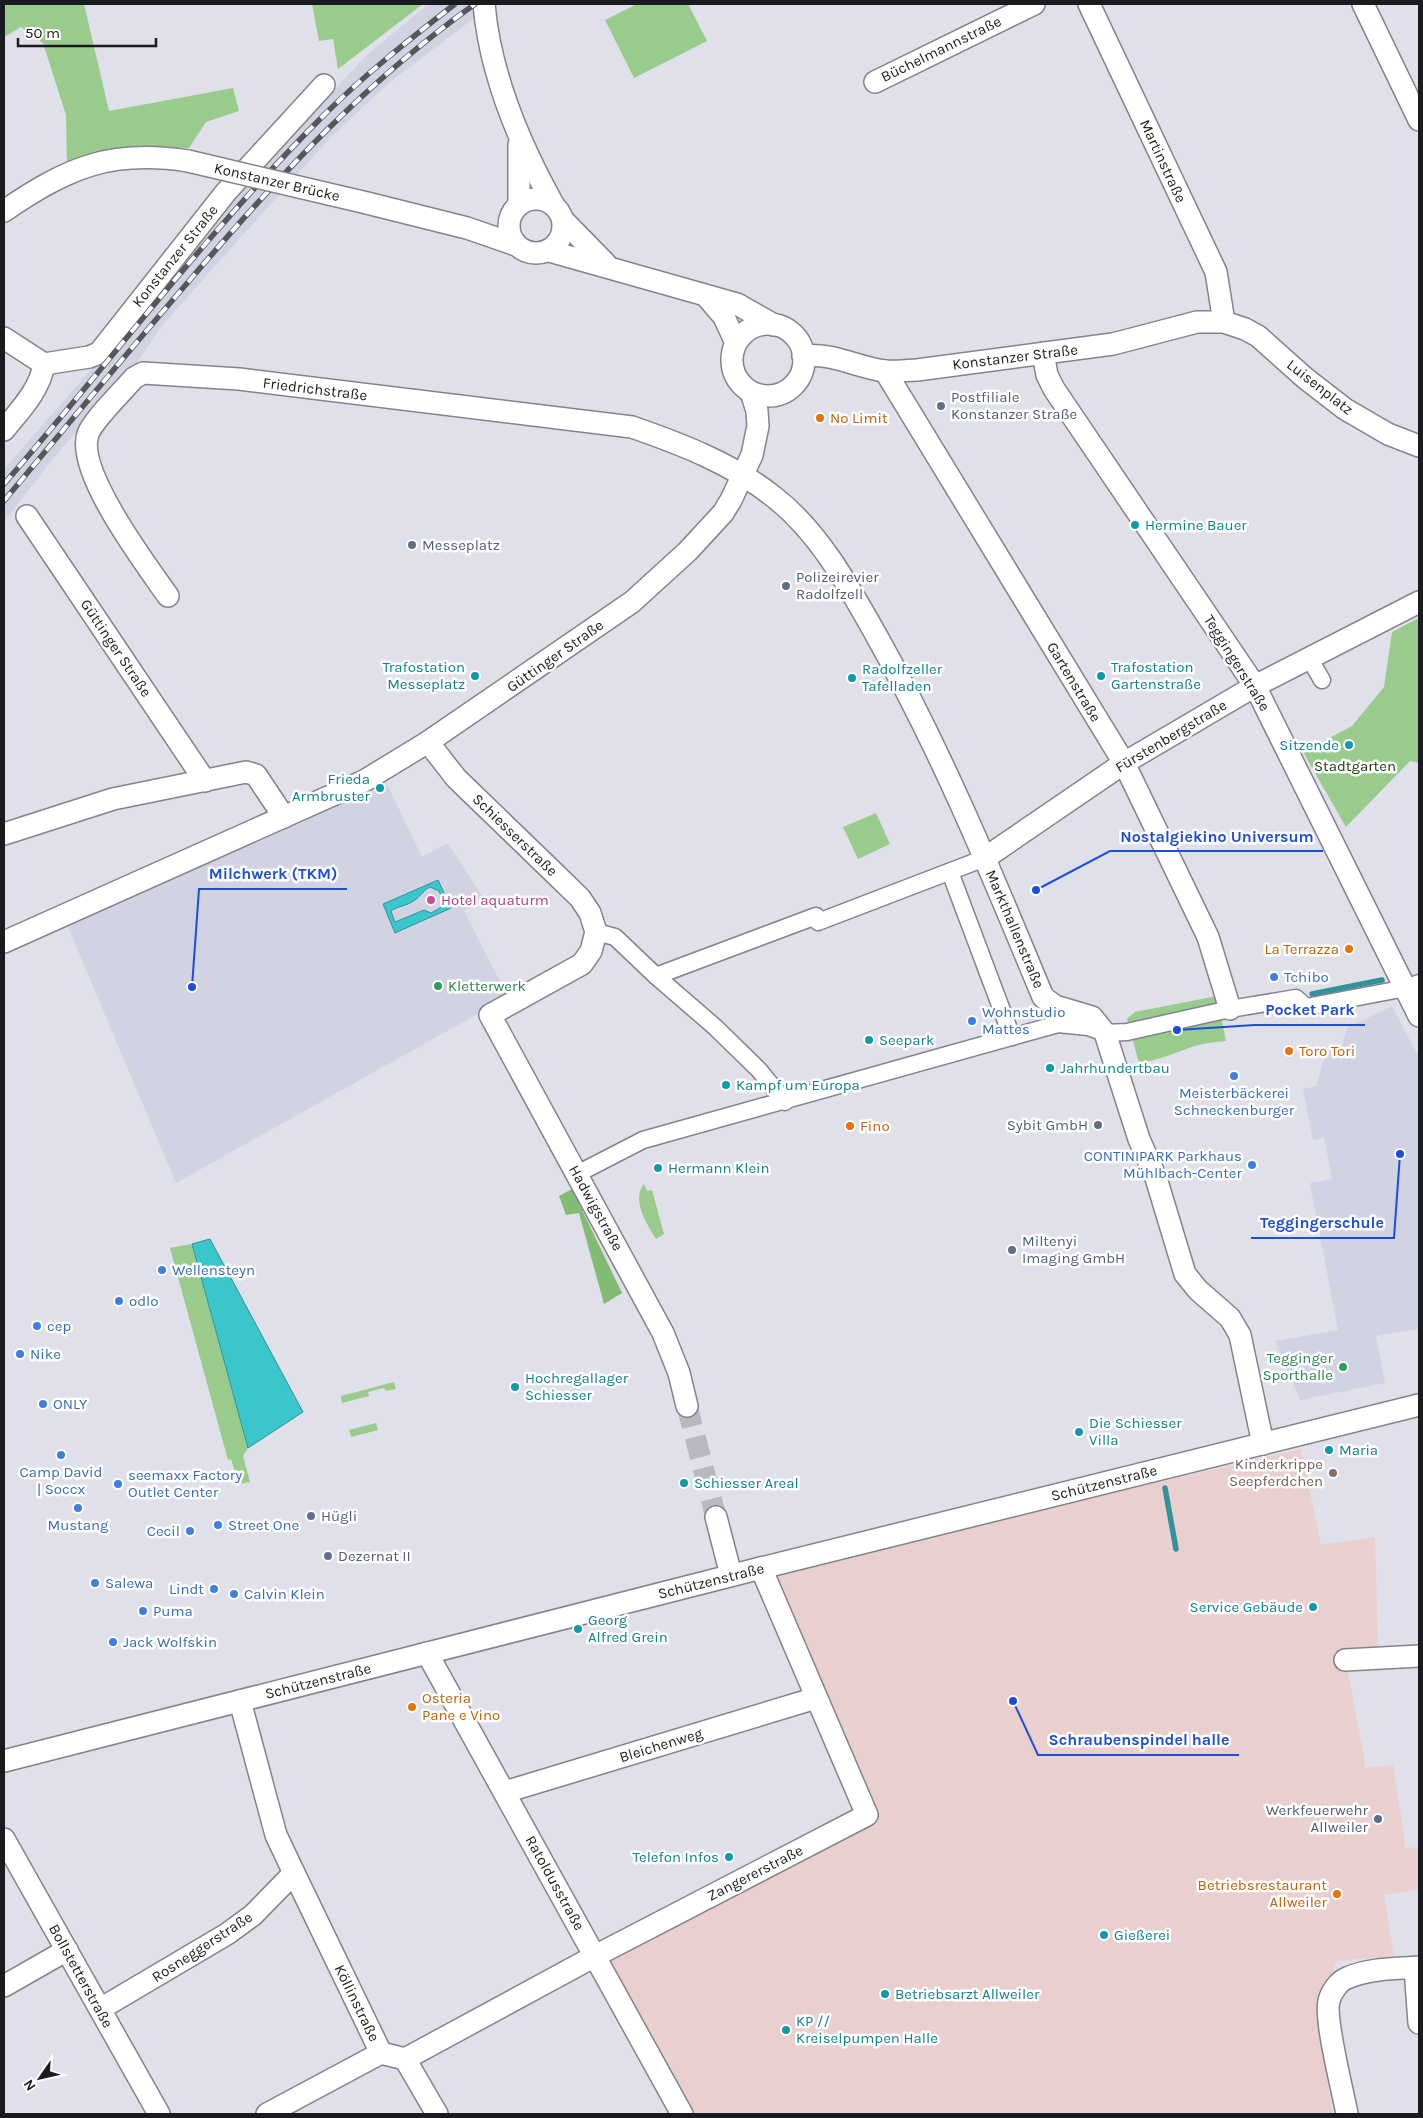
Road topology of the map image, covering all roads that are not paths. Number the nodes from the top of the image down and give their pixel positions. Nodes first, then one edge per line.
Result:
1 (484, 4) edge
2 (1034, 4) edge
3 (1089, 4) edge
4 (1363, 4) edge
5 (875, 82) dead end
6 (324, 85) dead end
7 (1419, 120) edge
8 (519, 140) junction
9 (516, 208) junction
10 (4, 211) edge
11 (558, 212) junction
12 (467, 228) junction
13 (516, 245) junction
14 (549, 251) junction
15 (608, 266) junction
16 (706, 296) junction
17 (1224, 322) junction
18 (774, 325) junction
19 (4, 338) edge
20 (736, 343) junction
21 (1043, 353) junction
22 (803, 356) junction
23 (44, 364) junction
24 (885, 371) junction
25 (751, 392) junction
26 (783, 393) junction
27 (758, 426) junction
28 (4, 430) edge
29 (1419, 446) edge
30 (742, 476) junction
31 (27, 516) dead end
32 (168, 596) dead end
33 (1419, 602) edge
34 (1309, 658) junction
35 (1322, 680) dead end
36 (1255, 686) junction
37 (428, 742) junction
38 (1124, 763) junction
39 (205, 781) junction
40 (284, 817) junction
41 (4, 834) edge
42 (985, 858) junction
43 (950, 872) junction
44 (596, 932) junction
45 (4, 942) edge
46 (656, 976) junction
47 (1412, 986) edge
48 (1230, 1010) junction
49 (1419, 1016) edge
50 (1105, 1032) junction
51 (1012, 1037) junction
52 (785, 1102) junction
53 (577, 1174) junction
54 (1419, 1405) edge
55 (687, 1406) tunnel mouth
56 (1263, 1444) junction
57 (716, 1517) tunnel mouth
58 (761, 1568) junction
59 (731, 1575) junction
60 (427, 1653) junction
61 (1419, 1656) edge
62 (1345, 1660) dead end
63 (816, 1698) junction
64 (240, 1701) junction
65 (4, 1761) edge
66 (505, 1792) junction
67 (4, 1839) edge
68 (294, 1873) junction
69 (67, 1950) junction
70 (596, 1956) junction
71 (1417, 1968) edge
72 (4, 1986) edge
73 (100, 2009) junction
74 (1419, 2023) edge
75 (381, 2053) junction
76 (405, 2059) junction
77 (159, 2114) edge
78 (267, 2114) edge
79 (436, 2114) edge
80 (682, 2114) edge
81 (1347, 2114) edge

1 - 8 street
2 - 5 street, Büchelmannstraße
3 - 17 street, Martinstraße
4 - 7 street
6 - 23 street, Konstanzer Straße
8 - 9 street
8 - 11 street
9 - 11 street
9 - 12 street
9 - 13 street
10 - 12 street, Konstanzer Brücke, bridge
11 - 14 street
11 - 15 street
12 - 13 street
13 - 14 street
14 - 15 street
15 - 16 street
16 - 18 street
16 - 20 street
17 - 21 street, Konstanzer Straße
17 - 29 street, Luisenplatz
18 - 20 street
18 - 22 street
19 - 23 street
20 - 25 street
21 - 24 street, Konstanzer Straße
21 - 36 street, Teggingerstraße
22 - 24 street, Konstanzer Straße
22 - 26 street
23 - 28 street
24 - 38 street, Gartenstraße
25 - 26 street
25 - 27 street, Güttinger Straße
26 - 27 street, Güttinger Straße
27 - 30 street, Güttinger Straße
30 - 32 street, Friedrichstraße
30 - 37 street, Güttinger Straße
30 - 42 street, Markthallenstraße
31 - 39 street, Güttinger Straße
33 - 34 street, Fürstenbergstraße
34 - 35 street
34 - 36 street, Fürstenbergstraße
36 - 38 street, Fürstenbergstraße
36 - 47 street, Teggingerstraße
37 - 40 street, Güttinger Straße
37 - 44 street, Schiesserstraße
38 - 42 street, Fürstenbergstraße
38 - 48 street, Gartenstraße
39 - 40 street
39 - 41 street
40 - 45 street, Güttinger Straße
42 - 43 street
42 - 50 street, Markthallenstraße
43 - 46 street
43 - 51 street
44 - 46 street
44 - 53 street, Hadwigstraße
46 - 52 street
47 - 48 street
47 - 49 street, Teggingerstraße
48 - 50 street
50 - 51 street
50 - 56 street
51 - 52 street
52 - 53 street
53 - 55 street, Hadwigstraße
54 - 56 street, Schützenstraße
56 - 58 street, Schützenstraße
57 - 59 street
58 - 59 street, Schützenstraße
58 - 63 street, Zangererstraße
59 - 60 street, Schützenstraße
60 - 64 street, Schützenstraße
60 - 66 street, Ratoldusstraße
61 - 62 street
63 - 66 street, Bleichenweg
63 - 70 street, Zangererstraße
64 - 65 street, Schützenstraße
64 - 68 street
66 - 70 street, Ratoldusstraße
67 - 69 street, Bollstetterstraße
68 - 73 street, Rosneggerstraße
68 - 75 street, Köllinstraße
69 - 72 street
69 - 73 street, Bollstetterstraße
70 - 76 street, Zangererstraße
70 - 80 street, Ratoldusstraße
71 - 74 street
71 - 81 street
73 - 77 street, Bollstetterstraße
75 - 76 street, Köllinstraße
75 - 78 street
76 - 79 street

